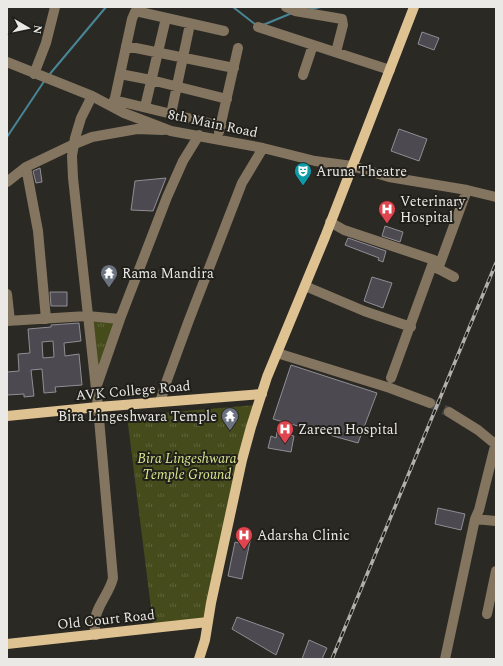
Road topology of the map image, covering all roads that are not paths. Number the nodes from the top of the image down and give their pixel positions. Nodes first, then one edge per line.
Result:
1 (55, 7) edge
2 (286, 7) edge
3 (414, 7) edge
4 (166, 18) junction
5 (190, 24) junction
6 (258, 27) dead end
7 (224, 31) dead end
8 (313, 45) junction
9 (126, 46) junction
10 (238, 48) dead end
11 (158, 52) junction
12 (336, 52) junction
13 (182, 58) junction
14 (7, 62) edge
15 (234, 68) junction
16 (390, 70) junction
17 (34, 74) junction
18 (120, 74) junction
19 (303, 75) dead end
20 (151, 80) junction
21 (177, 87) junction
22 (92, 96) junction
23 (227, 98) junction
24 (113, 103) junction
25 (145, 107) junction
26 (171, 114) junction
27 (221, 126) junction
28 (171, 131) junction
29 (199, 135) junction
30 (218, 140) junction
31 (74, 144) junction
32 (263, 148) junction
33 (352, 166) junction
34 (26, 167) junction
35 (7, 182) edge
36 (467, 190) junction
37 (496, 197) edge
38 (330, 222) junction
39 (435, 267) junction
40 (454, 276) dead end
41 (305, 286) junction
42 (7, 294) edge
43 (87, 316) junction
44 (46, 319) junction
45 (120, 319) junction
46 (8, 321) edge
47 (411, 327) junction
48 (277, 352) junction
49 (391, 378) dead end
50 (96, 388) junction
51 (262, 394) junction
52 (160, 402) junction
53 (430, 403) tunnel mouth
54 (98, 407) junction
55 (450, 412) tunnel mouth
56 (7, 416) edge
57 (496, 443) edge
58 (475, 519) junction
59 (496, 521) edge
60 (496, 571) edge
61 (487, 614) dead end
62 (208, 622) junction
63 (96, 635) junction
64 (7, 644) edge
65 (199, 659) edge
66 (445, 659) edge

1 - 17 street
2 - 12 street
3 - 16 main road
4 - 5 street
4 - 9 street
4 - 11 street
5 - 7 street
5 - 13 street
6 - 8 street
8 - 12 street
8 - 19 street
9 - 11 street
9 - 18 street
10 - 15 street
11 - 13 street
11 - 20 street
12 - 16 street
13 - 15 street
13 - 21 street
14 - 17 street, 8th Main Road
15 - 23 street
16 - 33 main road
17 - 22 street, 8th Main Road
18 - 20 street
18 - 24 street
20 - 21 street
20 - 25 street
21 - 23 street
21 - 26 street
22 - 24 street, 8th Main Road
22 - 31 street
23 - 27 street
24 - 25 street
24 - 28 street, 8th Main Road
25 - 26 street
26 - 27 street
27 - 30 street
28 - 29 street, 8th Main Road
28 - 31 street
29 - 30 street, 8th Main Road
29 - 45 street
30 - 32 street, 8th Main Road
31 - 34 street
31 - 43 street
32 - 33 street, 8th Main Road
32 - 52 street
33 - 36 street, 8th Main Road
33 - 38 main road
34 - 35 street
34 - 44 street
36 - 37 street, 8th Main Road
36 - 39 street
38 - 39 street
38 - 41 main road
39 - 40 street
39 - 47 street
41 - 47 street
41 - 48 main road
42 - 46 street
43 - 44 street
43 - 45 street
43 - 50 street
44 - 46 street
45 - 50 street
47 - 49 street
48 - 51 main road
48 - 53 street
50 - 54 street
51 - 52 main road, AVK College Road
51 - 62 main road
52 - 54 main road, AVK College Road
54 - 56 main road, AVK College Road
54 - 63 street
55 - 57 street
57 - 58 street
58 - 59 street
58 - 66 street
60 - 61 street
62 - 63 main road, Old Court Road
62 - 65 main road
63 - 64 main road, Old Court Road

